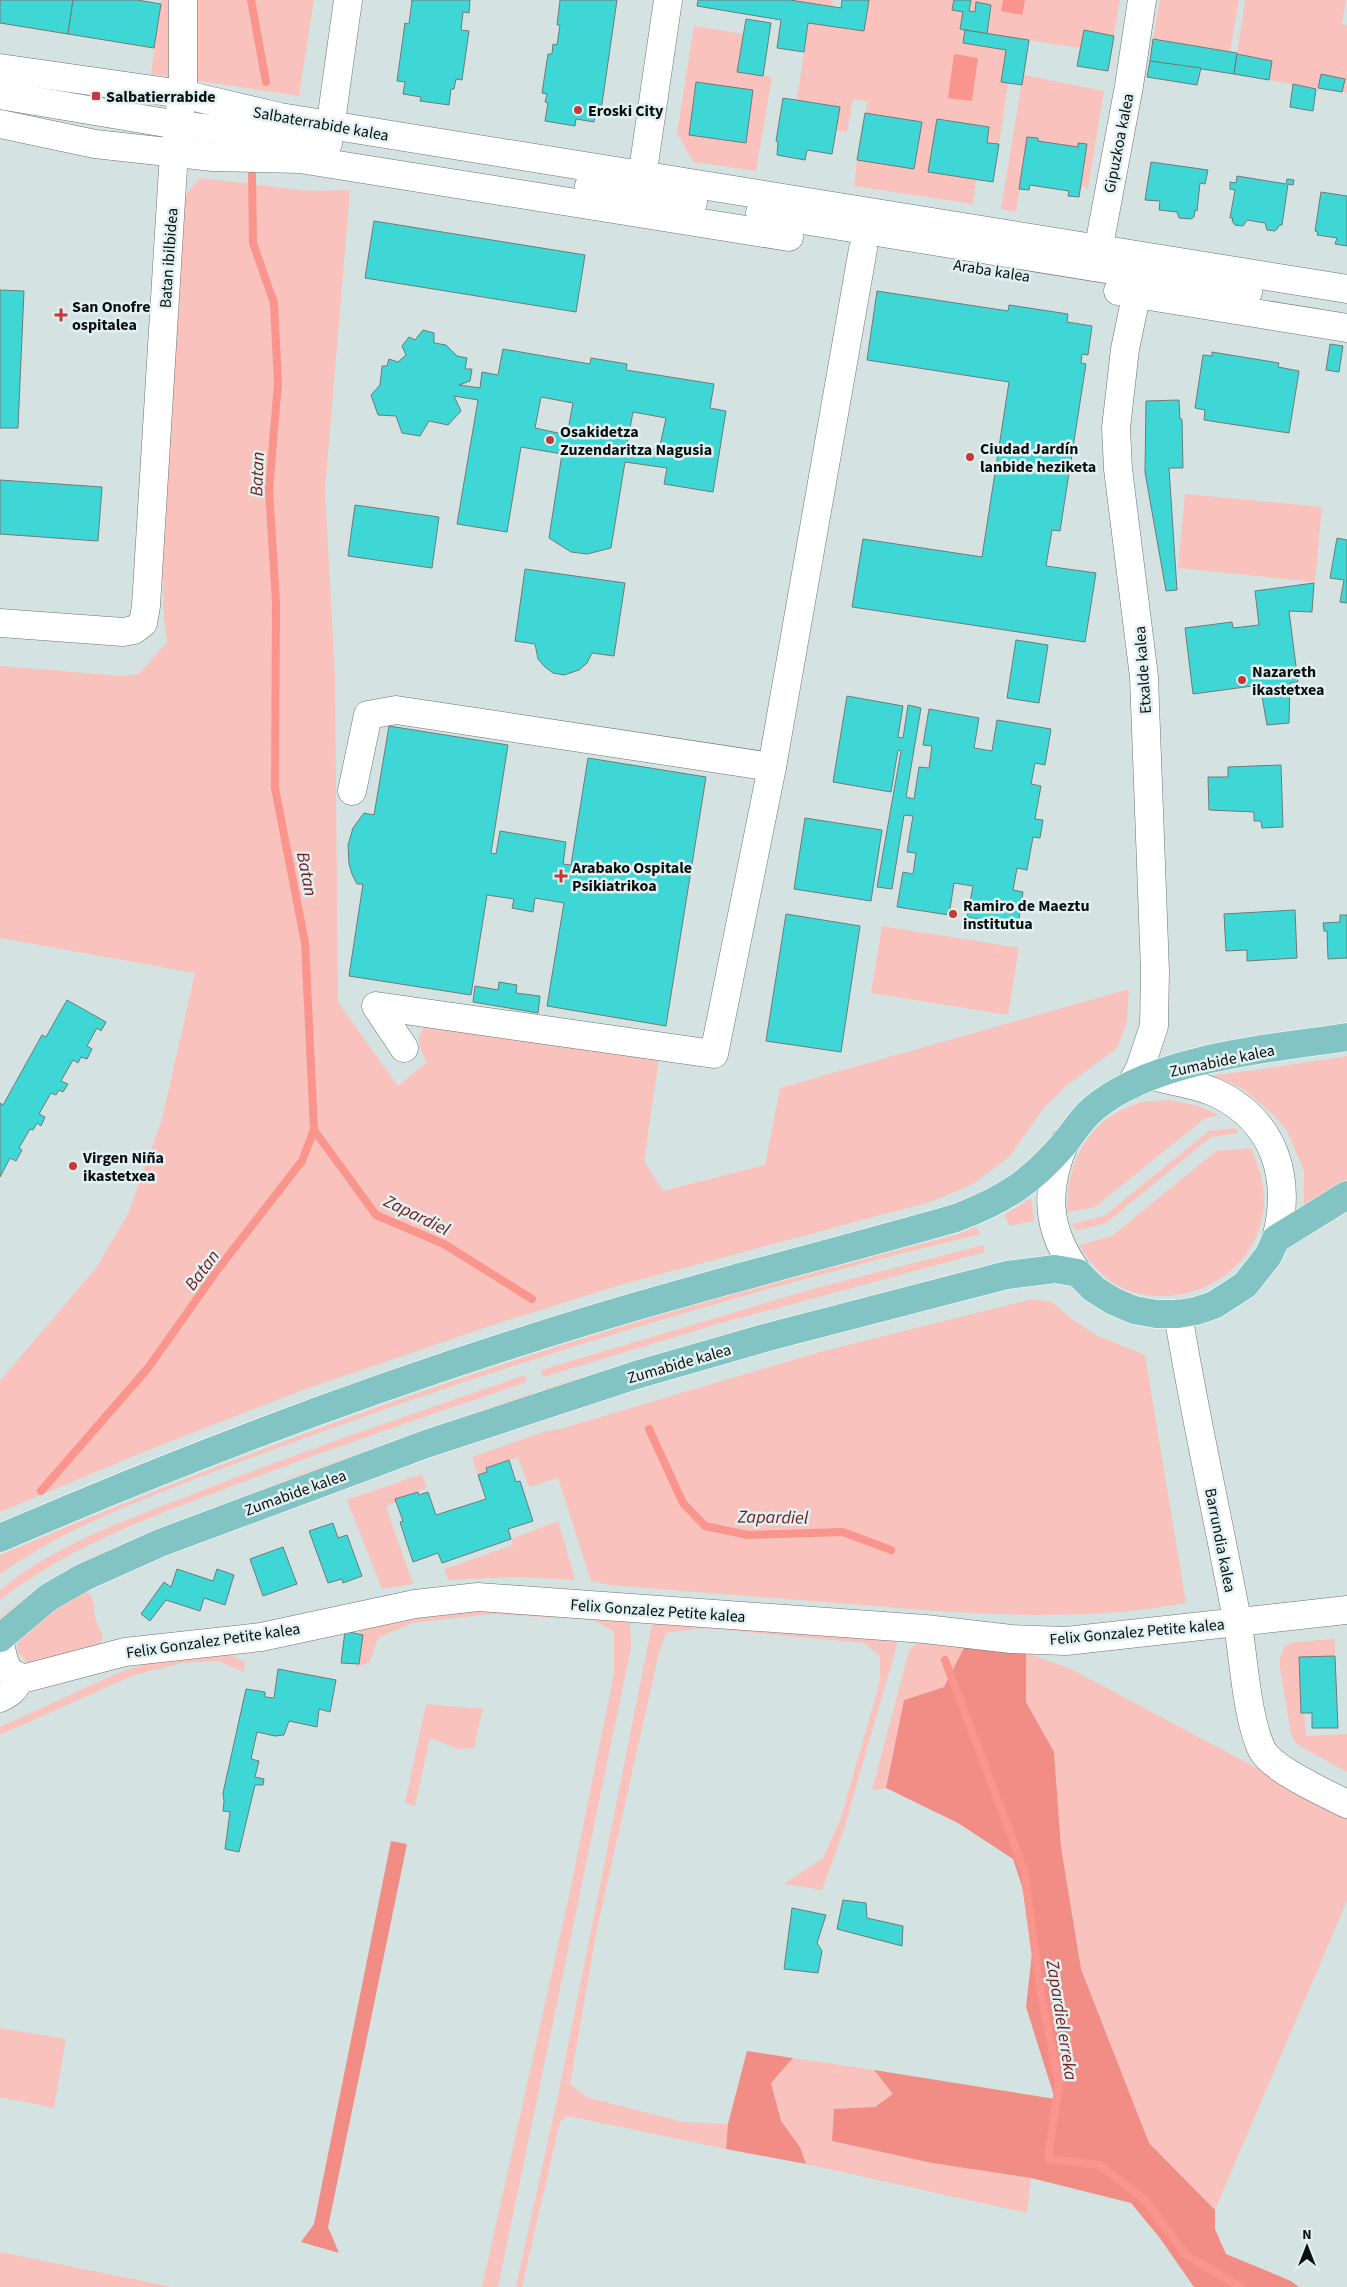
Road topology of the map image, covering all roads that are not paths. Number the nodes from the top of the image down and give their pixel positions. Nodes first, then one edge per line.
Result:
1 (183, 0) edge
2 (348, 0) edge
3 (668, 0) edge
4 (1142, 0) edge
5 (0, 68) edge
6 (182, 94) junction
7 (0, 95) edge
8 (0, 124) edge
9 (178, 125) junction
10 (329, 134) junction
11 (175, 154) junction
12 (639, 194) junction
13 (863, 249) junction
14 (1095, 268) junction
15 (1145, 276) junction
16 (1347, 289) edge
17 (1347, 308) edge
18 (1347, 328) edge
19 (0, 623) edge
20 (772, 767) junction
21 (352, 791) dead end
22 (1347, 1037) edge
23 (404, 1048) dead end
24 (1142, 1081) junction
25 (1065, 1142) junction
26 (1347, 1195) edge
27 (1276, 1239) junction
28 (1078, 1273) junction
29 (1178, 1314) junction
30 (0, 1538) edge
31 (1347, 1610) edge
32 (1238, 1622) junction
33 (0, 1638) edge
34 (0, 1642) edge
35 (19, 1678) junction
36 (0, 1698) edge
37 (1347, 1804) edge

1 - 6 street, Batan ibilbidea
2 - 10 street
3 - 12 street
4 - 14 street, Gipuzkoa kalea
5 - 6 street, Salbaterrabide kalea
6 - 9 street, Batan ibilbidea
6 - 10 street, Salbaterrabide kalea
7 - 9 street, Salbaterrabide kalea
8 - 11 street
9 - 10 street, Salbaterrabide kalea
9 - 11 street, Batan ibilbidea
10 - 12 street, Salbaterrabide kalea
11 - 12 street
11 - 19 street, Batan ibilbidea
12 - 13 street, Araba kalea
12 - 14 street, Araba kalea
13 - 14 street, Araba kalea
13 - 20 street
14 - 15 street, Araba kalea
14 - 15 street, Araba kalea
15 - 16 street, Araba kalea
15 - 17 street, Araba kalea
15 - 18 street, Araba kalea
15 - 24 street, Etxalde kalea
20 - 21 street
20 - 23 street
22 - 24 main road, Zumabide kalea
24 - 25 main road, Zumabide kalea
24 - 27 street
25 - 28 street
25 - 30 main road, Zumabide kalea
26 - 27 main road
27 - 29 main road
28 - 29 main road
28 - 33 main road, Zumabide kalea
29 - 32 street, Barrundia kalea
31 - 32 street, Felix Gonzalez Petite kalea
32 - 35 street, Felix Gonzalez Petite kalea
32 - 37 street, Barrundia kalea
34 - 35 street
35 - 36 street

